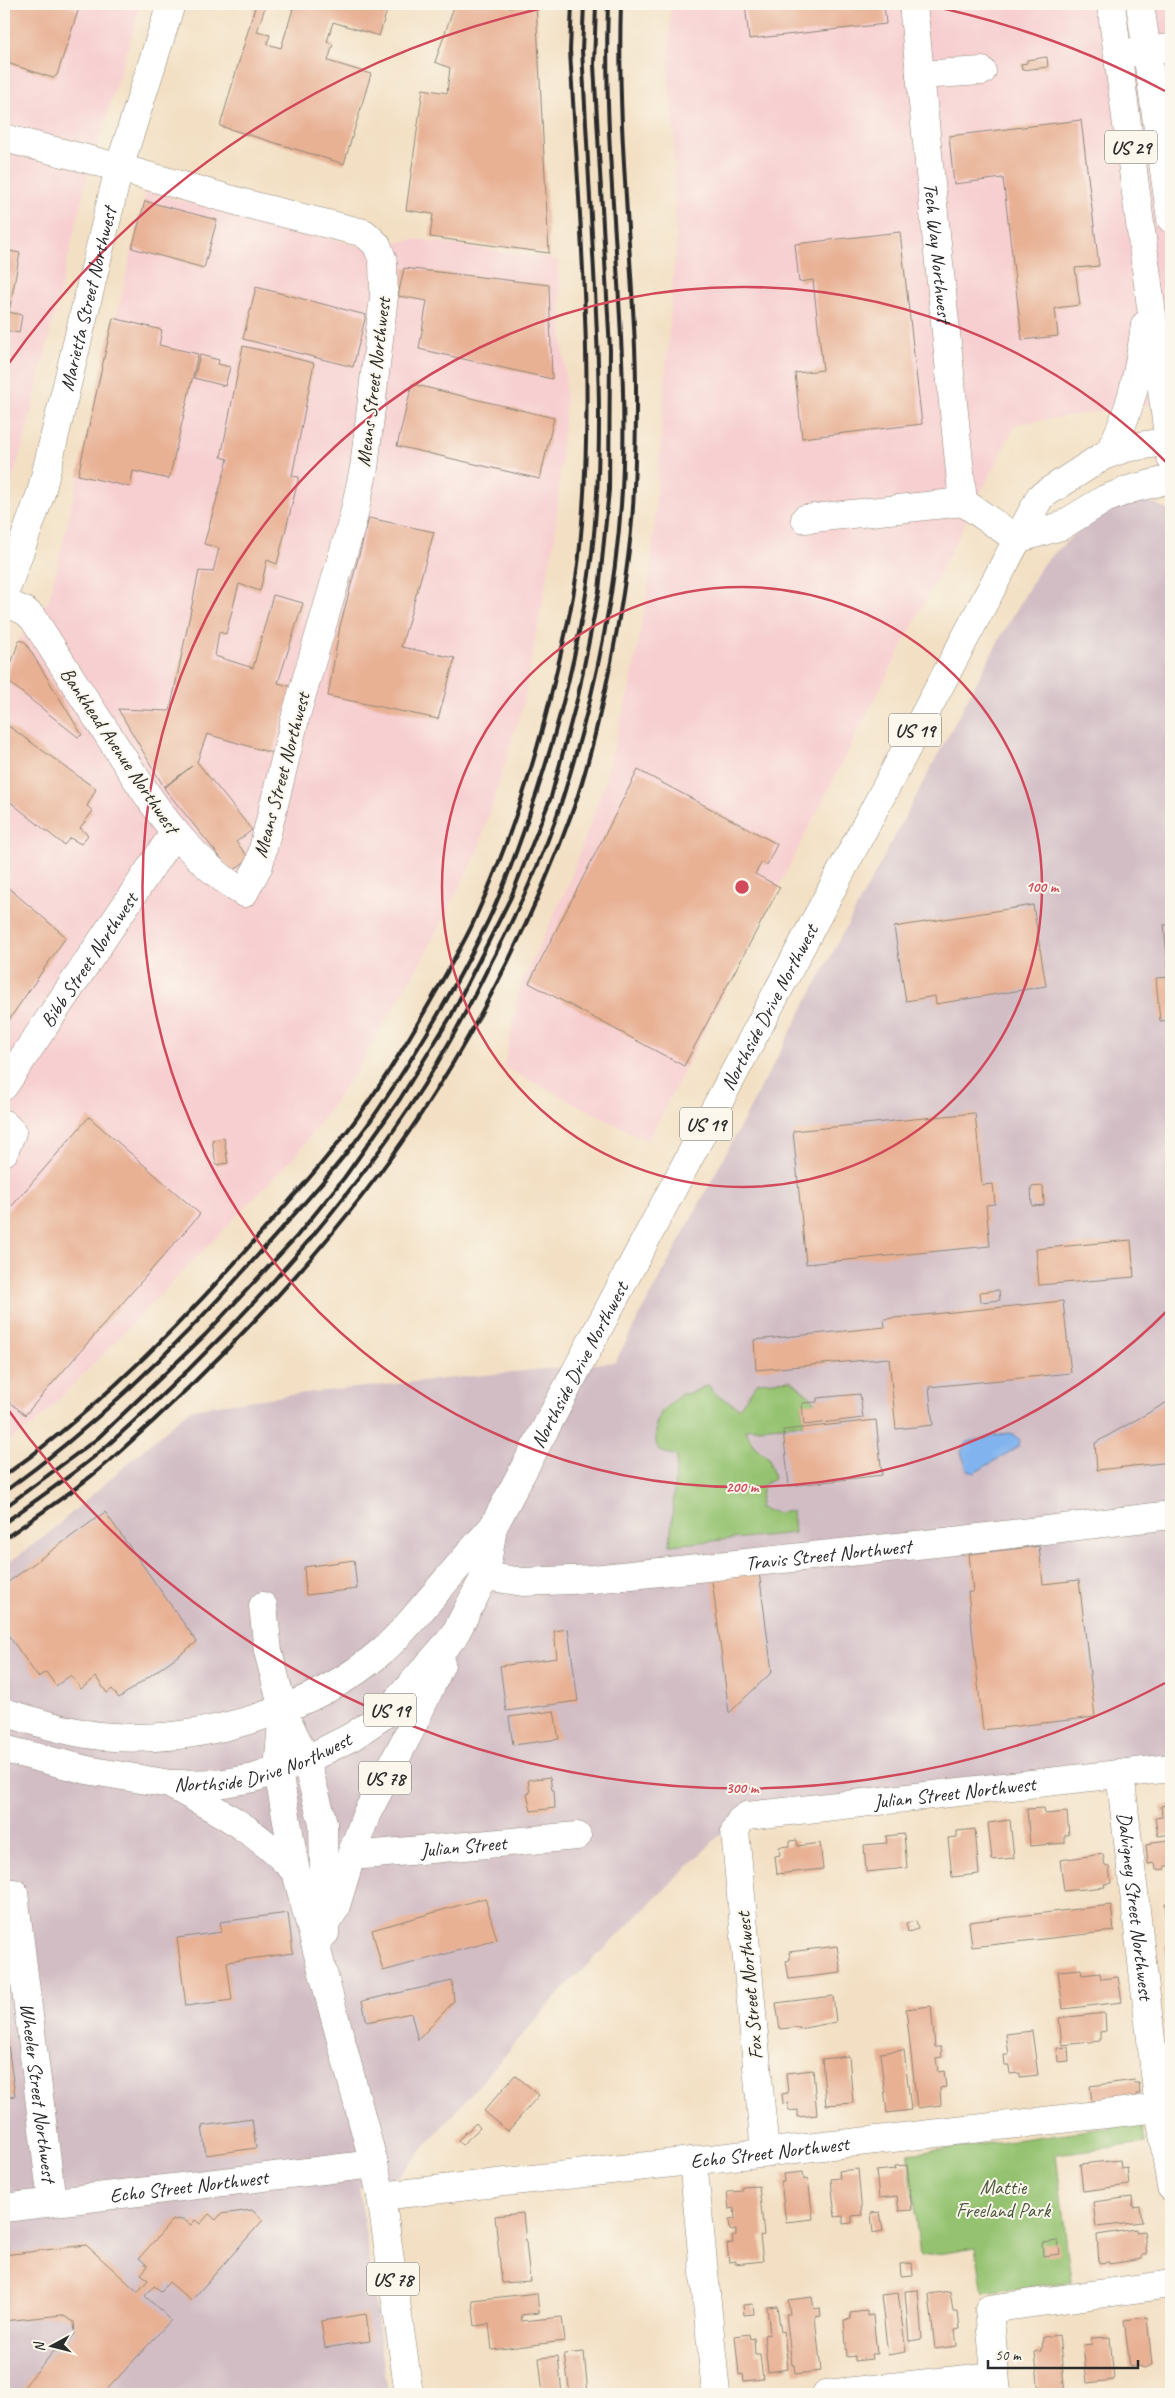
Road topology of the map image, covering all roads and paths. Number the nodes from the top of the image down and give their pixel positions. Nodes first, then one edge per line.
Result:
1 (170, 4) edge
2 (913, 4) edge
3 (1111, 4) edge
4 (1140, 4) edge
5 (1159, 50) edge
6 (1119, 54) junction
7 (982, 71) dead end
8 (920, 75) junction
9 (4, 138) edge
10 (119, 168) junction
11 (1171, 219) edge
12 (1150, 288) junction
13 (1170, 447) edge
14 (1108, 454) junction
15 (1171, 479) edge
16 (963, 502) junction
17 (805, 519) dead end
18 (1017, 539) junction
19 (4, 594) edge
20 (4, 602) edge
21 (174, 833) junction
22 (244, 893) joint
23 (4, 1086) edge
24 (4, 1124) edge
25 (4, 1152) edge
26 (1171, 1515) edge
27 (492, 1526) junction
28 (485, 1576) junction
29 (263, 1606) dead end
30 (454, 1636) junction
31 (282, 1710) junction
32 (4, 1712) edge
33 (4, 1749) edge
34 (306, 1760) junction
35 (1171, 1768) edge
36 (278, 1771) junction
37 (1120, 1773) junction
38 (170, 1784) junction
39 (740, 1821) joint
40 (576, 1836) dead end
41 (352, 1853) junction
42 (296, 1872) junction
43 (14, 1893) dead end
44 (325, 1924) junction
45 (325, 1974) junction
46 (1159, 2108) junction
47 (765, 2152) junction
48 (693, 2160) junction
49 (374, 2164) junction
50 (1171, 2187) edge
51 (381, 2196) junction
52 (52, 2202) junction
53 (4, 2208) edge
54 (1171, 2284) edge
55 (996, 2385) edge
56 (410, 2394) edge
57 (716, 2394) edge
58 (826, 2394) edge

1 - 10 main road, Marietta Street Northwest
2 - 8 main road, Tech Way Northwest
3 - 6 main road, US 29
4 - 5 main road, US 29
5 - 6 main road
5 - 11 main road, US 29
6 - 12 main road, US 29
7 - 8 main road
8 - 16 main road, Tech Way Northwest
9 - 10 main road, Means Street Northwest
10 - 19 main road, Marietta Street Northwest
10 - 22 main road, Means Street Northwest
12 - 13 main road, US 29
12 - 14 main road
13 - 14 main road, Northside Drive Northwest
14 - 18 main road, Northside Drive Northwest
15 - 18 main road
16 - 17 main road
16 - 18 main road
18 - 27 main road, Northside Drive Northwest / US 19
20 - 21 main road, Bankhead Avenue Northwest
21 - 22 main road, Bankhead Avenue Northwest
21 - 23 main road, Bibb Street Northwest
24 - 25 main road
26 - 28 main road, Travis Street Northwest
27 - 28 main road, Northside Drive Northwest / US 19
27 - 31 main road, Northside Drive Northwest / US 19
28 - 30 main road, Northside Drive Northwest / US 19
29 - 31 main road
30 - 34 main road, Northside Drive Northwest / US 19
30 - 41 main road, US 78
31 - 32 main road, Northside Drive Northwest / US 19
31 - 34 main road
31 - 36 main road, US 78
33 - 38 main road, Northside Drive Northwest / US 19
34 - 36 main road, Northside Drive Northwest / US 19
34 - 44 main road
35 - 37 main road, Julian Street Northwest
36 - 38 main road, Northside Drive Northwest / US 19
36 - 42 main road, US 78
37 - 39 main road, Julian Street Northwest
37 - 46 main road, Dalvigney Street Northwest
38 - 42 main road
39 - 47 main road, Fox Street Northwest
40 - 41 main road, Julian Street
41 - 44 main road, US 78
42 - 45 main road, US 78
43 - 52 main road, Wheeler Street Northwest
44 - 45 main road, US 78
45 - 49 main road, US 78
46 - 47 main road, Echo Street Northwest
46 - 50 main road, Dalvigney Street Northwest
47 - 48 main road, Echo Street Northwest
48 - 51 main road, Echo Street Northwest
48 - 57 main road
49 - 51 main road, US 78
49 - 52 main road, Echo Street Northwest
51 - 56 main road, US 78
52 - 53 main road, Echo Street Northwest
54 - 55 main road
55 - 58 main road

